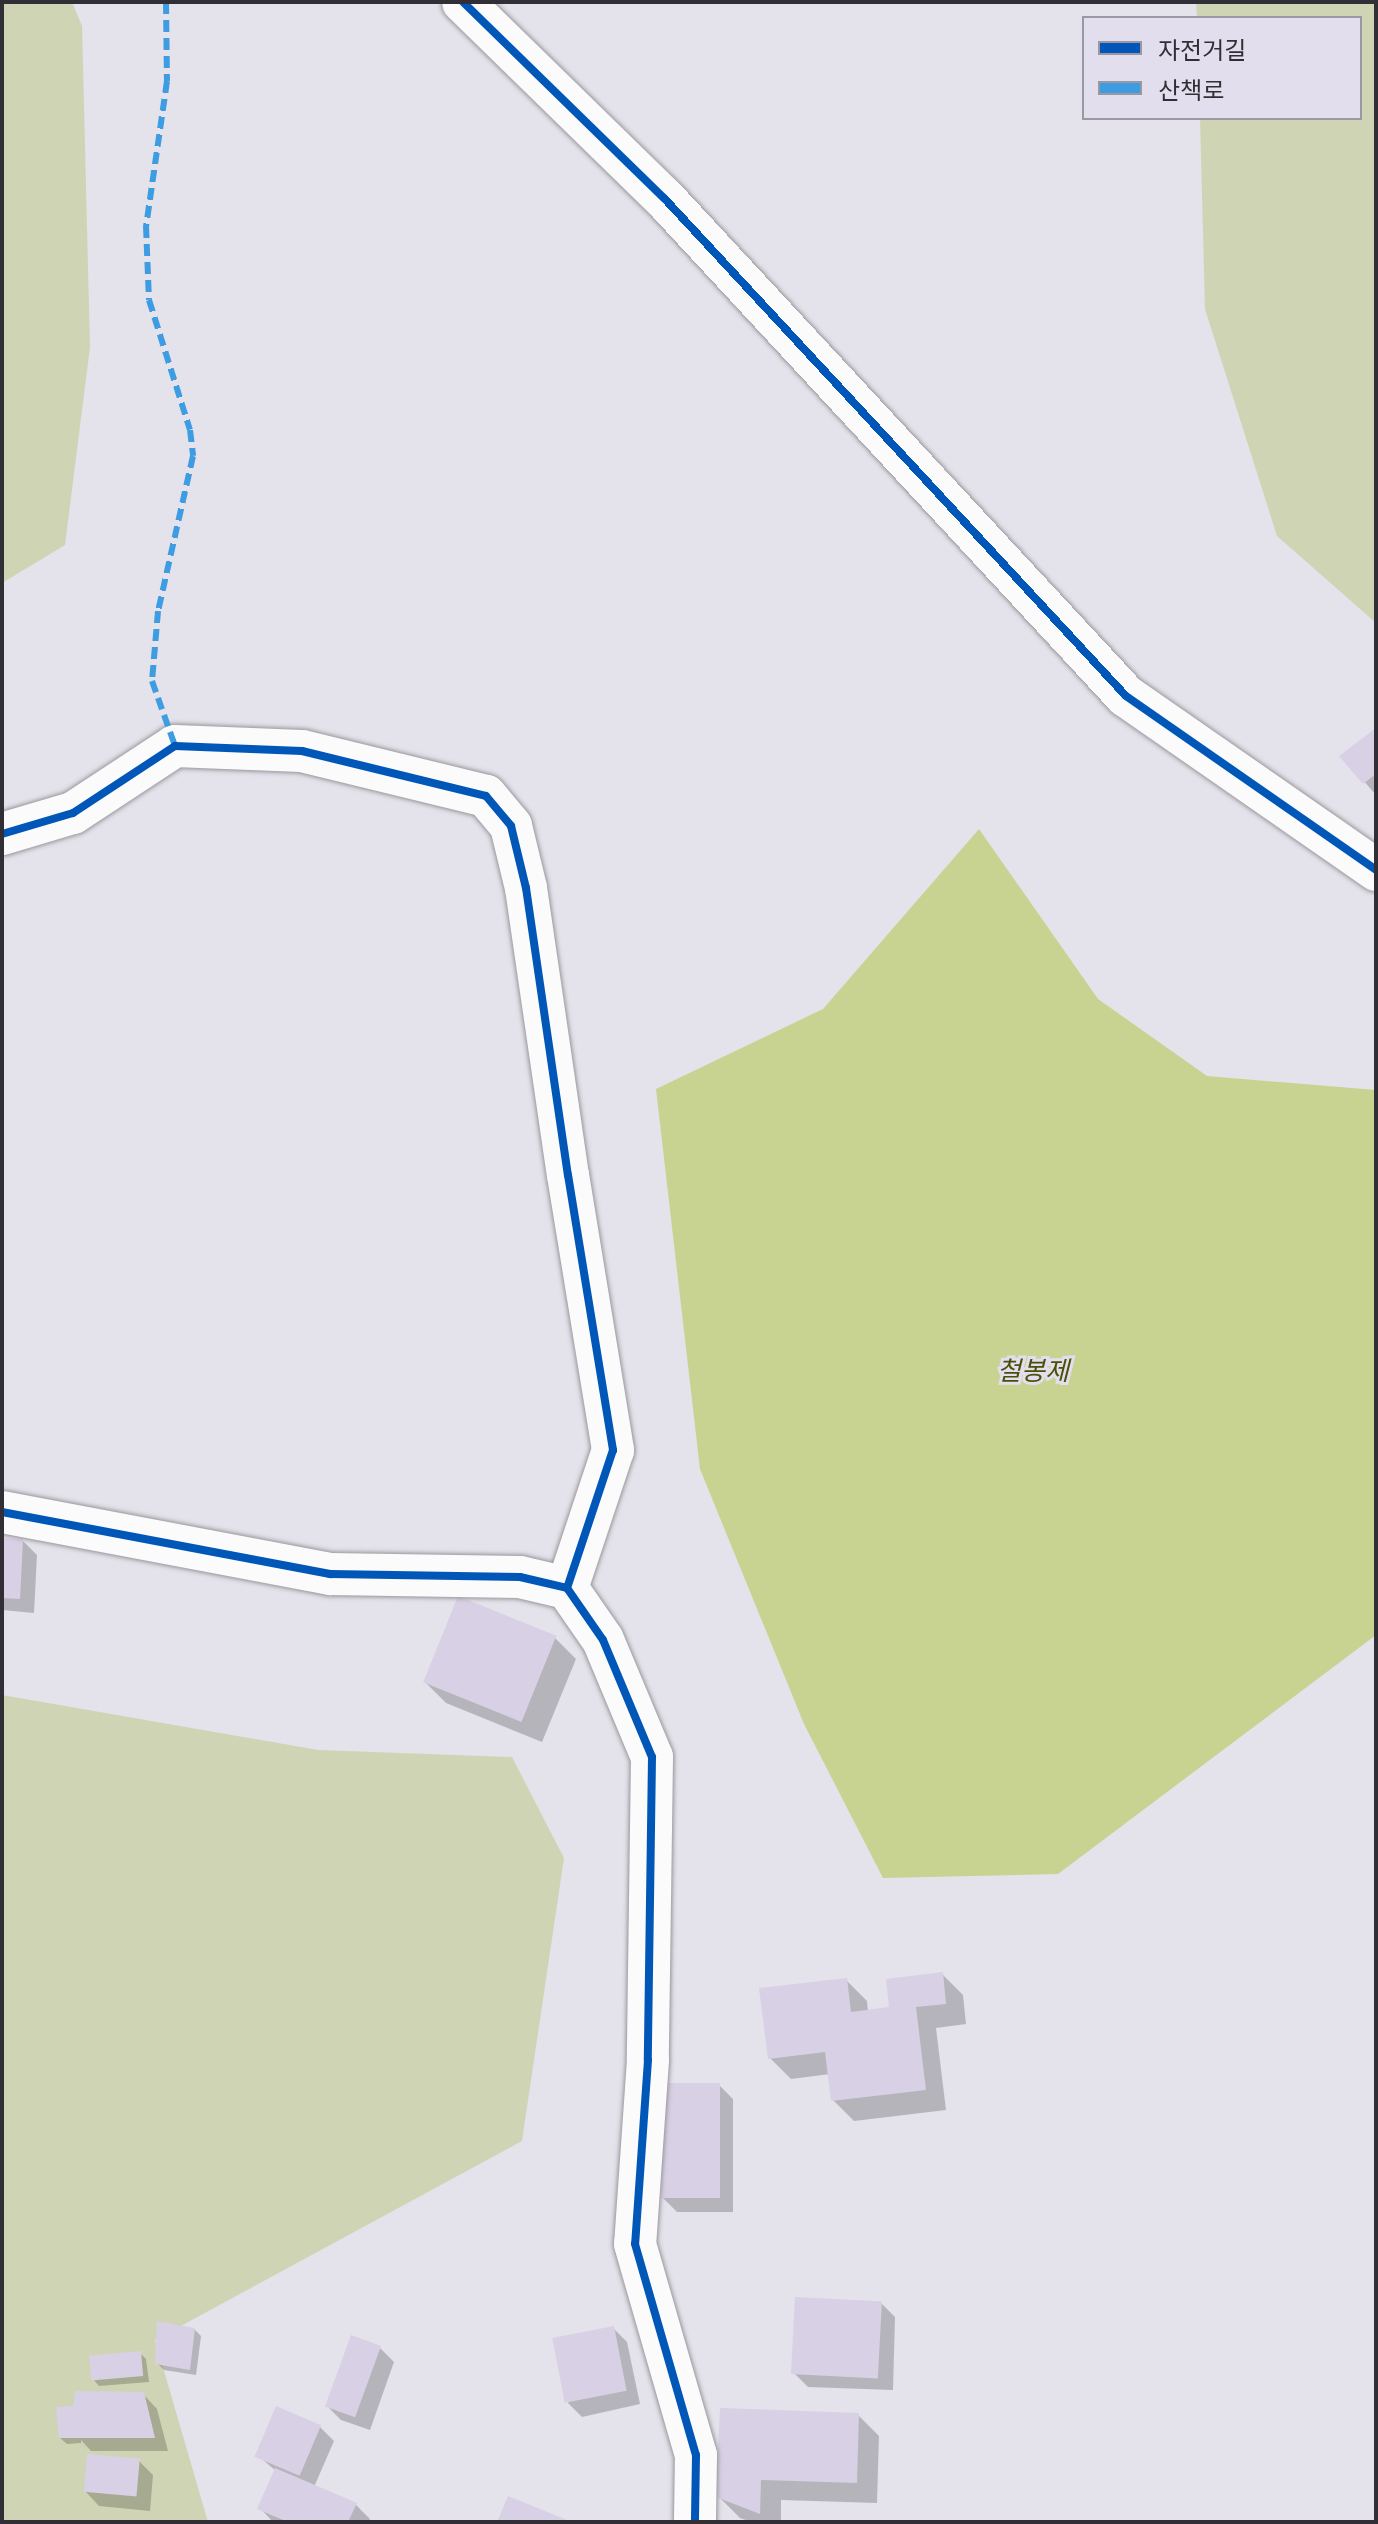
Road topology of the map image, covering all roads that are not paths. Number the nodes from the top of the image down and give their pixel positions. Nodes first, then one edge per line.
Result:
1 (463, 2) edge
2 (2, 834) edge
3 (1376, 870) edge
4 (2, 1512) edge
5 (567, 1588) junction
6 (695, 2522) edge

1 - 3 street
2 - 5 street
4 - 5 street
5 - 6 street

